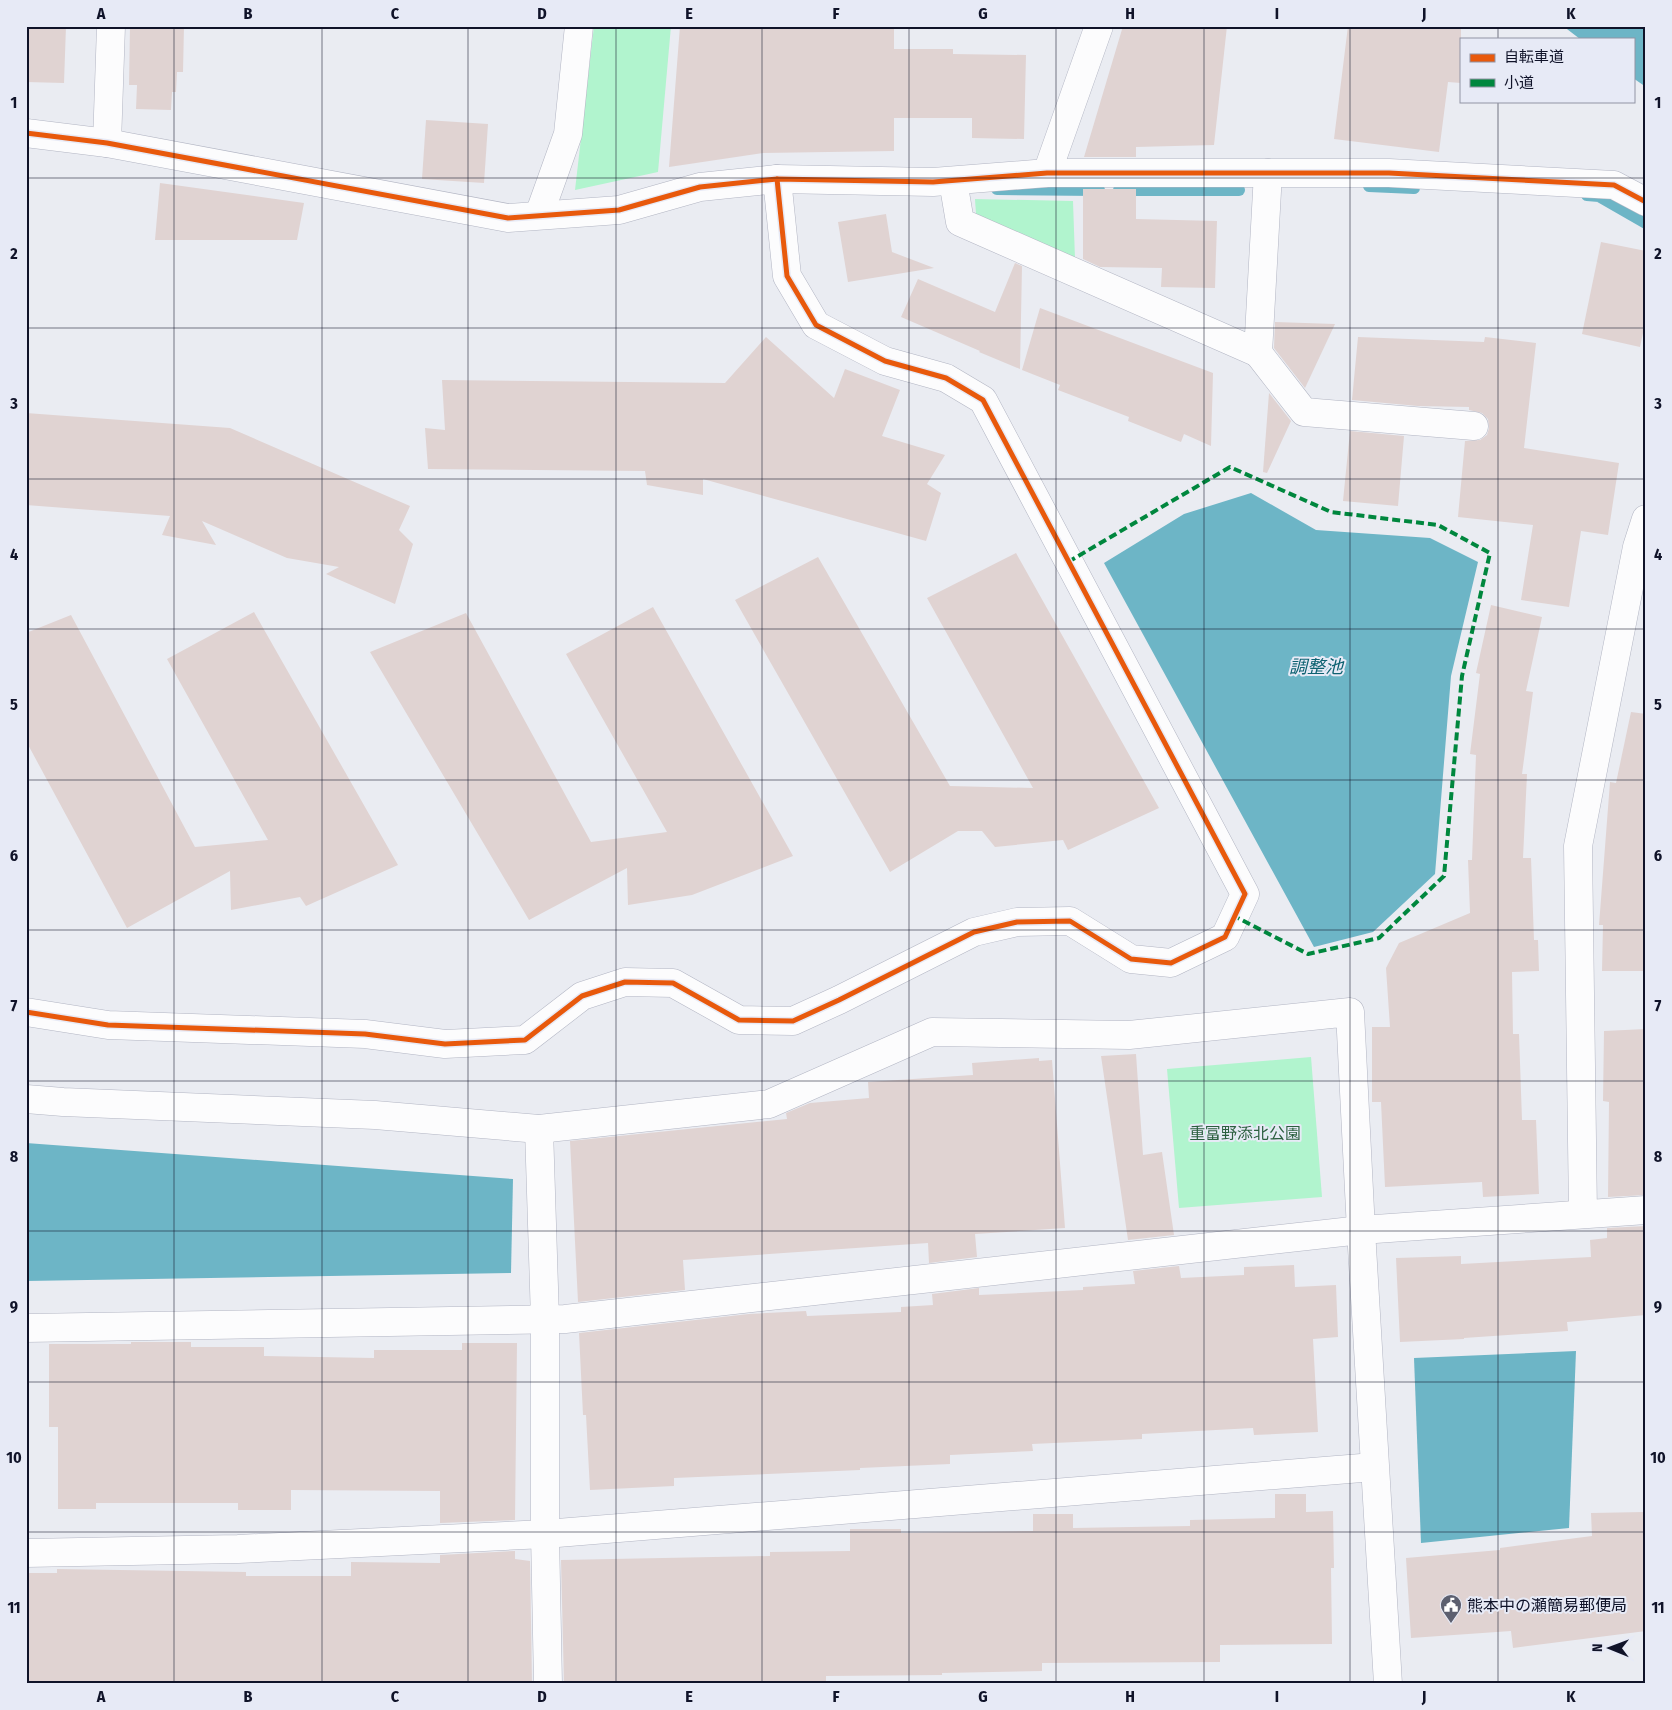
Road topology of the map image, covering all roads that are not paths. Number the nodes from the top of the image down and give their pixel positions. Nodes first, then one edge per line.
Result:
1 (111, 26) edge
2 (579, 26) edge
3 (1099, 26) edge
4 (26, 133) edge
5 (107, 143) junction
6 (1047, 173) junction
7 (1268, 173) junction
8 (777, 179) junction
9 (953, 181) junction
10 (1646, 202) edge
11 (539, 215) junction
12 (1258, 353) junction
13 (1474, 426) dead end
14 (1646, 520) edge
15 (26, 1012) edge
16 (26, 1099) edge
17 (539, 1129) junction
18 (1646, 1210) edge
19 (1583, 1214) junction
20 (1361, 1230) junction
21 (545, 1319) junction
22 (26, 1328) edge
23 (1374, 1467) junction
24 (545, 1534) junction
25 (26, 1553) edge
26 (548, 1684) edge
27 (1388, 1684) edge

1 - 5 street
2 - 11 street
3 - 6 street
4 - 5 street
5 - 11 street
6 - 7 street
6 - 9 street
7 - 10 street
7 - 12 street
8 - 9 street
8 - 11 street
8 - 15 street
9 - 12 street
12 - 13 street
14 - 19 street
16 - 17 street
17 - 20 street
17 - 21 street
18 - 19 street
19 - 20 street
20 - 21 street
20 - 23 street
21 - 22 street
21 - 24 street
23 - 24 street
23 - 27 street
24 - 25 street
24 - 26 street

